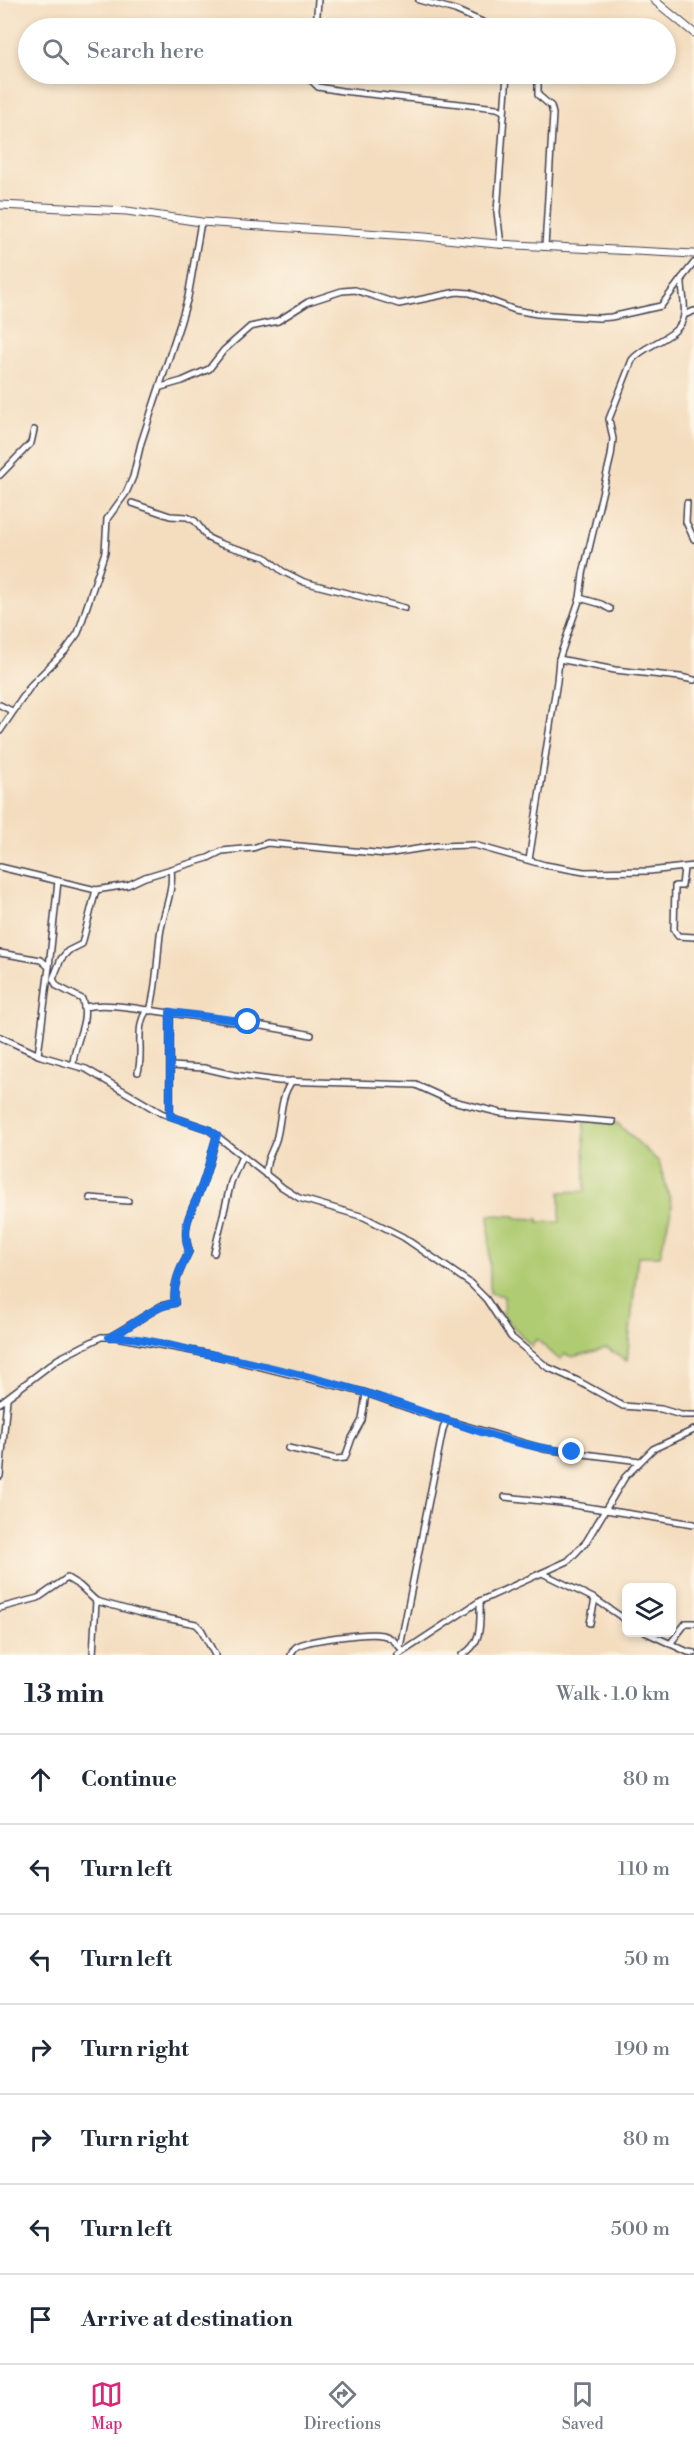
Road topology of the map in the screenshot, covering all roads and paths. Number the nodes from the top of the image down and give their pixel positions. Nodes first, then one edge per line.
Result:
1 (318, 0) edge
2 (419, 0) edge
3 (654, 0) edge
4 (317, 18) edge
5 (473, 18) edge
6 (676, 18) edge
7 (676, 18) edge
8 (694, 33) edge
9 (315, 84) edge
10 (506, 84) edge
11 (538, 84) edge
12 (503, 111) junction
13 (0, 205) edge
14 (201, 222) junction
15 (501, 245) junction
16 (545, 247) junction
17 (694, 254) edge
18 (694, 263) edge
19 (682, 278) junction
20 (694, 311) edge
21 (684, 315) junction
22 (161, 387) junction
23 (34, 430) dead end
24 (0, 475) edge
25 (132, 503) dead end
26 (687, 503) dead end
27 (694, 539) edge
28 (580, 598) junction
29 (405, 608) dead end
30 (610, 609) dead end
31 (559, 659) junction
32 (694, 680) edge
33 (0, 705) edge
34 (12, 711) junction
35 (0, 731) edge
36 (529, 861) junction
37 (694, 866) edge
38 (0, 867) edge
39 (684, 868) junction
40 (171, 869) junction
41 (58, 881) junction
42 (96, 890) junction
43 (694, 937) edge
44 (0, 953) edge
45 (49, 967) junction
46 (84, 1007) junction
47 (148, 1010) junction
48 (170, 1012) junction
49 (311, 1035) dead end
50 (0, 1037) edge
51 (38, 1055) junction
52 (73, 1065) junction
53 (171, 1066) junction
54 (138, 1072) dead end
55 (292, 1081) junction
56 (170, 1116) junction
57 (613, 1122) dead end
58 (217, 1135) junction
59 (242, 1156) junction
60 (266, 1175) junction
61 (90, 1198) dead end
62 (128, 1201) dead end
63 (214, 1253) dead end
64 (109, 1337) junction
65 (366, 1393) junction
66 (7, 1399) junction
67 (0, 1403) edge
68 (694, 1415) edge
69 (446, 1420) junction
70 (694, 1430) edge
71 (288, 1449) dead end
72 (640, 1461) junction
73 (0, 1476) edge
74 (505, 1497) dead end
75 (604, 1510) junction
76 (694, 1524) edge
77 (542, 1572) junction
78 (596, 1599) junction
79 (96, 1601) junction
80 (480, 1602) junction
81 (0, 1608) edge
82 (622, 1617) edge
83 (590, 1623) dead end
84 (694, 1623) edge
85 (655, 1637) edge
86 (670, 1644) junction
87 (402, 1649) junction
88 (694, 1653) edge
89 (93, 1655) edge
90 (215, 1655) edge
91 (291, 1655) edge
92 (398, 1655) edge
93 (462, 1655) edge

1 - 4 street
2 - 5 street
3 - 7 street
6 - 8 street
9 - 12 street
10 - 12 street
11 - 16 street
12 - 15 street
13 - 14 street
14 - 15 street
14 - 22 street
15 - 16 street
16 - 17 street
18 - 19 street
19 - 21 street
19 - 22 street
20 - 21 street
21 - 28 street
22 - 34 street
23 - 24 street
25 - 29 street
26 - 27 street
28 - 30 street
28 - 31 street
31 - 32 street
31 - 36 street
33 - 34 street
34 - 35 street
36 - 39 street
36 - 40 street
37 - 39 street
38 - 41 street
39 - 43 street
40 - 42 street
40 - 47 street
41 - 42 street
41 - 45 street
42 - 46 street
44 - 45 street
45 - 51 street
46 - 47 street
46 - 52 street
47 - 48 street
47 - 54 street
48 - 49 street
48 - 53 street
50 - 51 street
51 - 52 street
52 - 56 street
53 - 55 street
53 - 56 street
55 - 57 street
55 - 60 street
56 - 58 street
58 - 59 street
58 - 64 street
59 - 60 street
59 - 63 street
60 - 68 street
61 - 62 street
64 - 65 street
64 - 66 street
65 - 69 street
65 - 71 street
66 - 67 street
66 - 73 street
69 - 72 street
69 - 87 street
70 - 72 street
72 - 75 street
74 - 75 street
75 - 76 street
75 - 77 street
77 - 78 street
77 - 80 street
78 - 82 street
78 - 83 street
79 - 81 street
79 - 89 street
79 - 90 street
80 - 87 street
80 - 93 street
84 - 86 street
85 - 86 street
86 - 88 street
87 - 91 street
87 - 92 street

